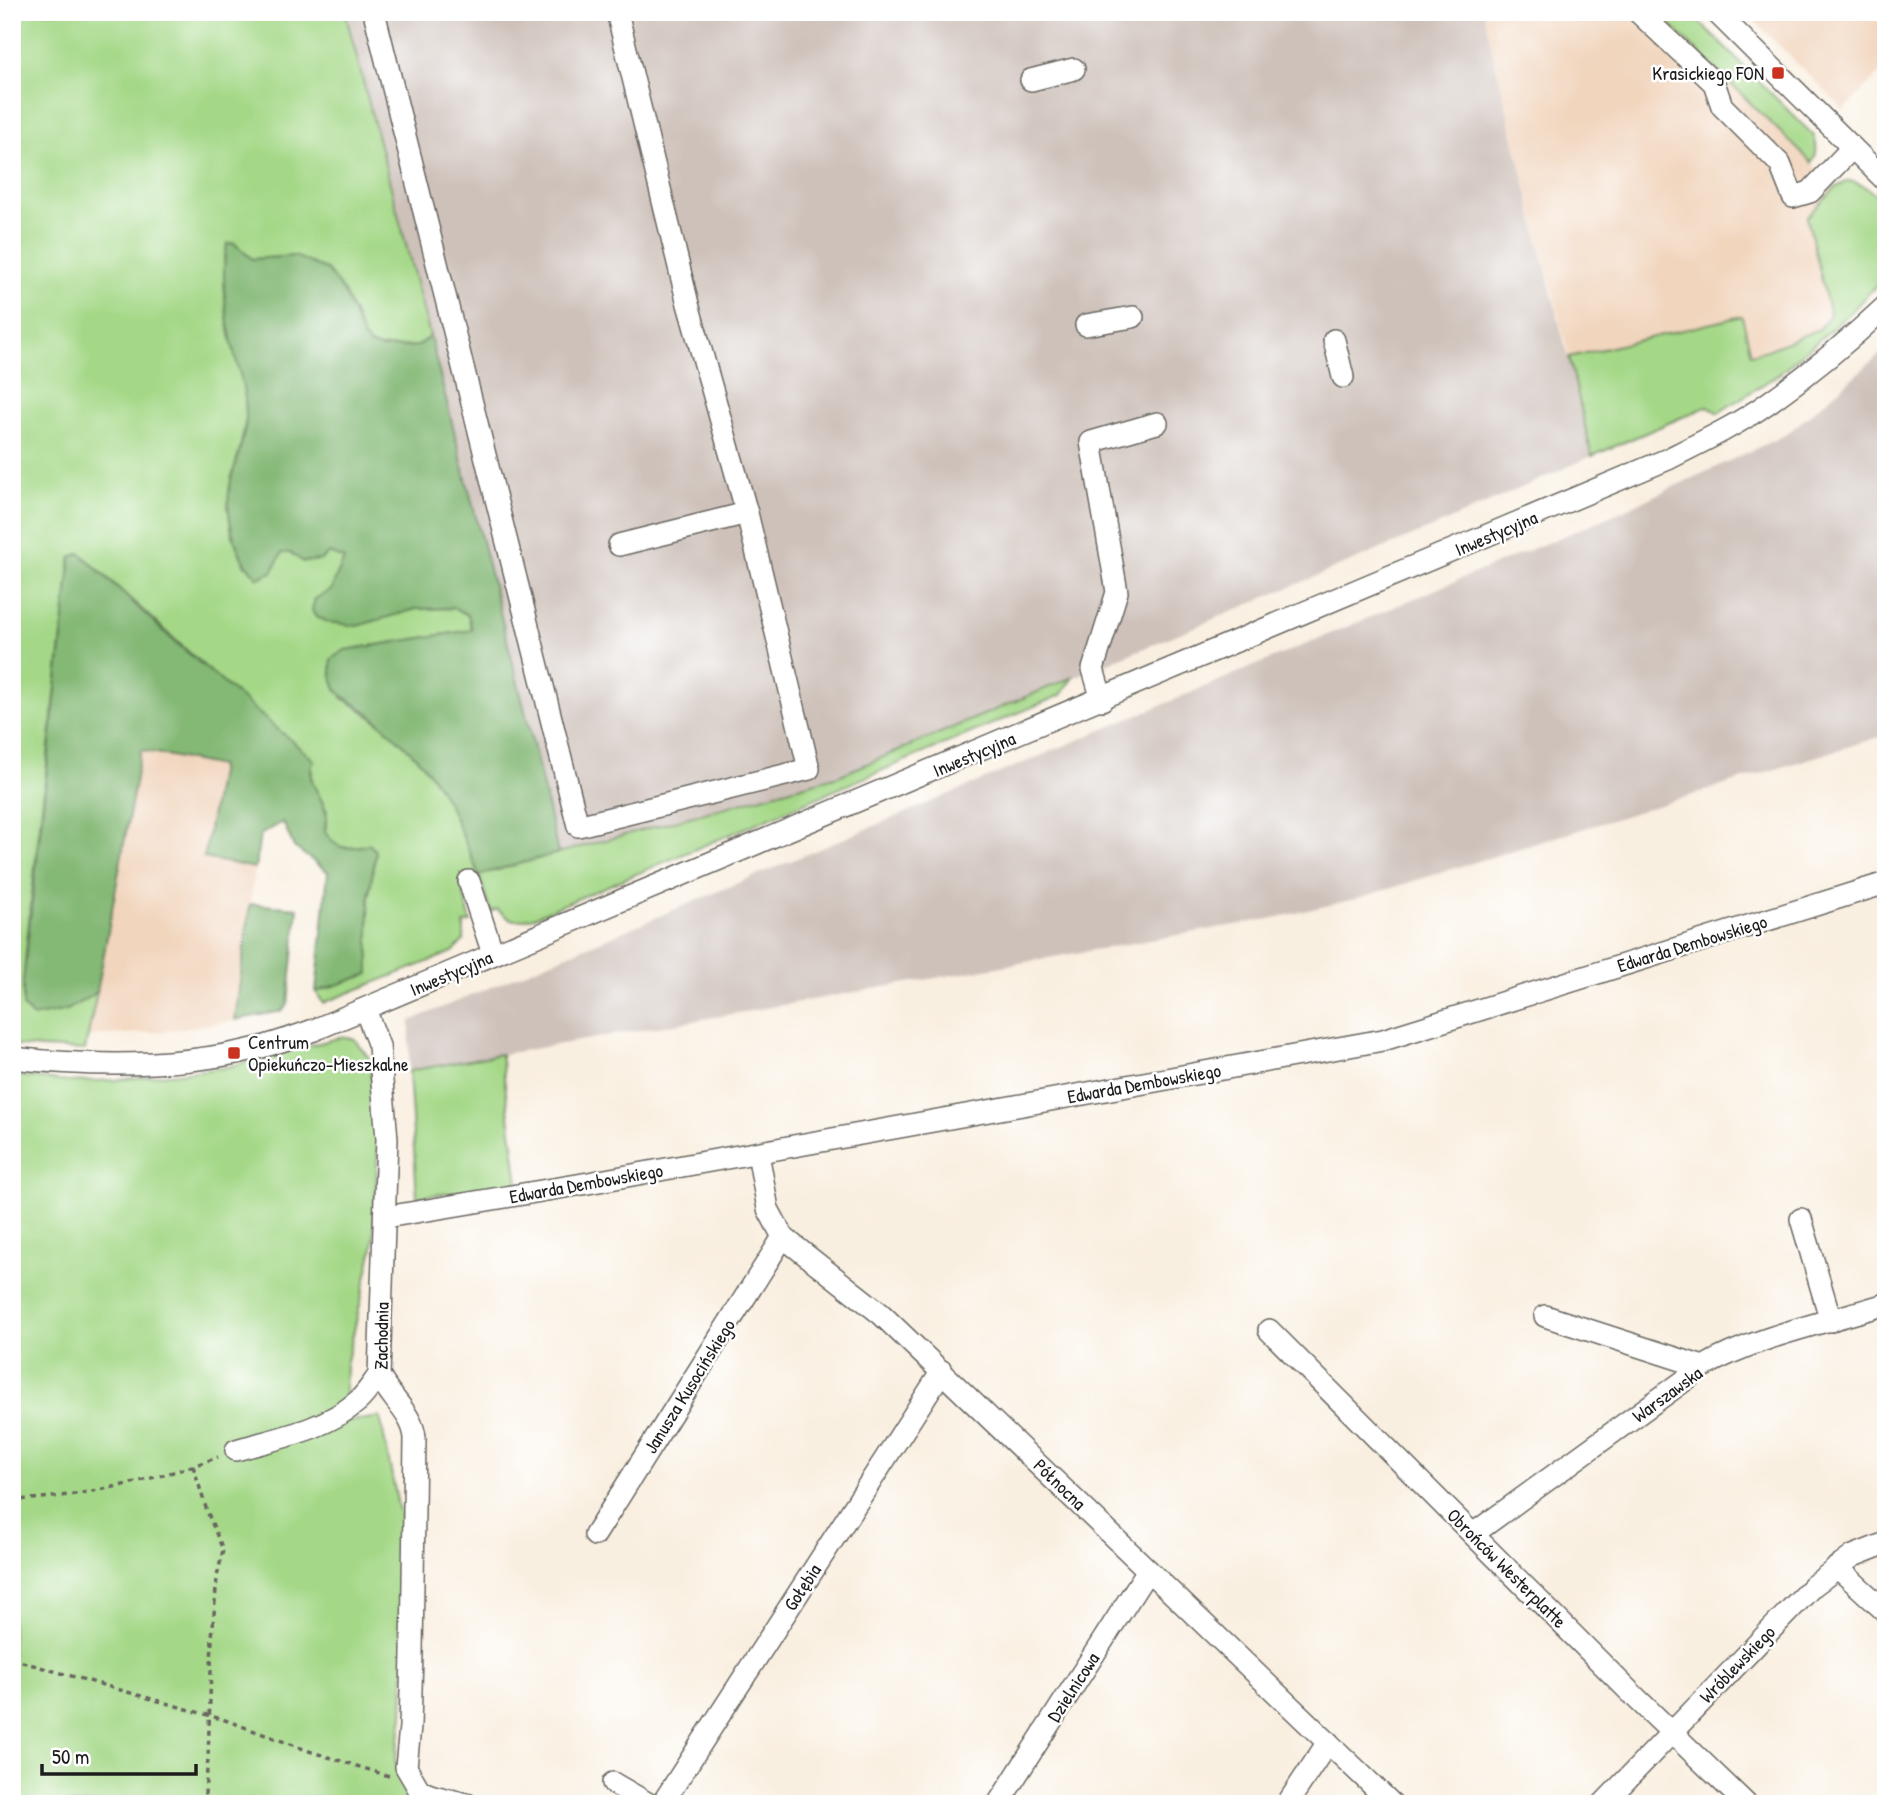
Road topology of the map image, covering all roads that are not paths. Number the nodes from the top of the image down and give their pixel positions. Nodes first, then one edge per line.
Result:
1 (374, 12) edge
2 (617, 12) edge
3 (1638, 12) edge
4 (1716, 12) edge
5 (1074, 69) dead end
6 (1031, 80) dead end
7 (1852, 148) junction
8 (1886, 181) edge
9 (1886, 306) edge
10 (1133, 317) dead end
11 (1086, 325) dead end
12 (1334, 340) dead end
13 (1343, 377) dead end
14 (1157, 423) dead end
15 (747, 513) junction
16 (619, 545) dead end
17 (1102, 700) junction
18 (469, 881) dead end
19 (1886, 883) edge
20 (494, 954) junction
21 (365, 1009) junction
22 (12, 1058) edge
23 (758, 1153) junction
24 (386, 1217) junction
25 (1801, 1219) dead end
26 (783, 1237) junction
27 (1886, 1304) edge
28 (1545, 1316) dead end
29 (1831, 1321) junction
30 (1269, 1330) dead end
31 (1703, 1367) junction
32 (942, 1371) junction
33 (379, 1375) junction
34 (236, 1450) road end
35 (1473, 1534) junction
36 (595, 1535) dead end
37 (1886, 1543) edge
38 (1837, 1567) junction
39 (1148, 1570) junction
40 (1886, 1612) edge
41 (1672, 1733) junction
42 (1328, 1742) junction
43 (614, 1783) dead end
44 (467, 1804) edge
45 (649, 1804) edge
46 (662, 1804) edge
47 (998, 1804) edge
48 (1287, 1804) edge
49 (1392, 1804) edge
50 (1603, 1804) edge
51 (1746, 1804) edge

1 - 15 street
2 - 15 street
3 - 7 street
4 - 7 street
5 - 6 street
7 - 8 street
9 - 17 street, Inwestycyjna
10 - 11 street
12 - 13 street
14 - 17 street
15 - 16 street
17 - 20 street, Inwestycyjna
18 - 20 street
19 - 23 street, Edwarda Dembowskiego
20 - 21 street, Inwestycyjna
21 - 22 street, Inwestycyjna
21 - 24 street, Zachodnia
23 - 24 street, Edwarda Dembowskiego
23 - 26 street, Północna
24 - 33 street, Zachodnia
25 - 29 street
26 - 32 street, Północna
26 - 36 street, Janusza Kusocińskiego
27 - 29 street, Warszawska
28 - 31 street
29 - 31 street, Warszawska
30 - 35 street, Obrońców Westerplatte
31 - 35 street, Warszawska
32 - 39 street, Północna
32 - 46 street, Gołębia
33 - 34 street
33 - 44 street, Zachodnia
35 - 41 street, Obrońców Westerplatte
37 - 38 street, Wróblewskiego
38 - 40 street
38 - 41 street, Wróblewskiego
39 - 42 street, Północna
39 - 47 street, Dzielnicowa
41 - 50 street, Wróblewskiego
41 - 51 street, Obrońców Westerplatte
42 - 48 street
42 - 49 street, Północna
43 - 45 street

